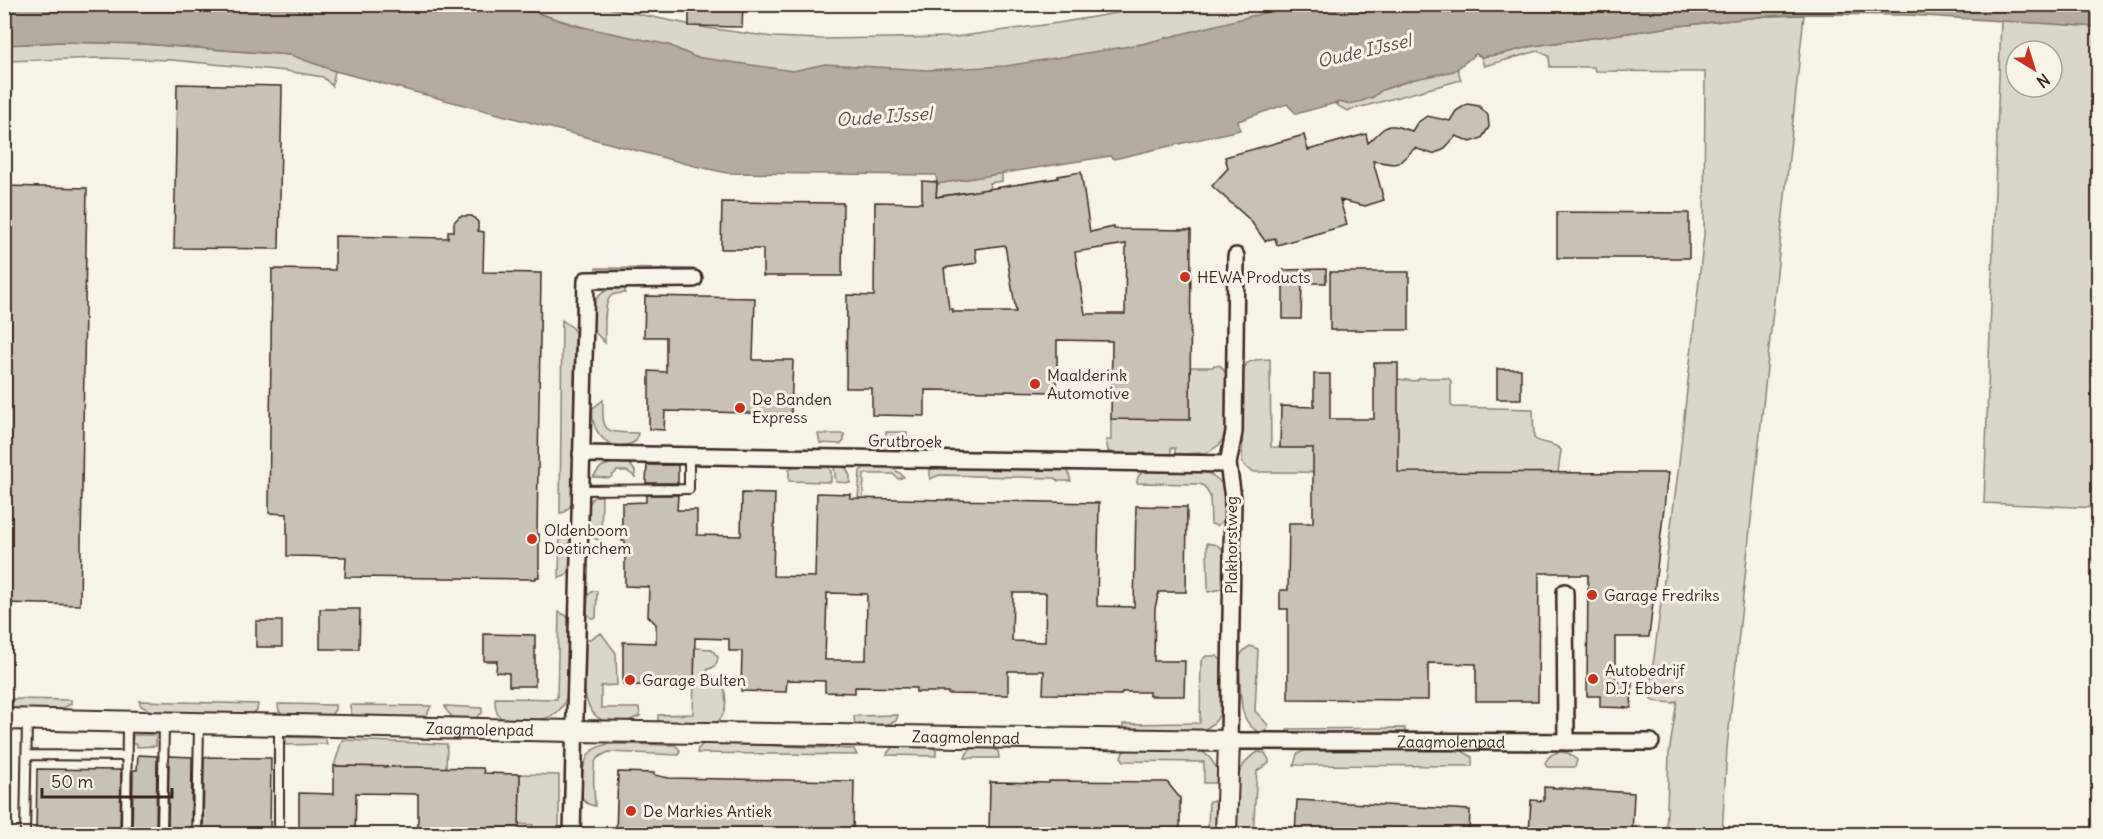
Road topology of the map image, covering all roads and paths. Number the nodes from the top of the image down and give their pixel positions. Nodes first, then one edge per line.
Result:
1 (1236, 256) dead end
2 (694, 279) dead end
3 (581, 454) junction
4 (689, 456) junction
5 (1228, 464) junction
6 (579, 489) junction
7 (1565, 592) dead end
8 (4, 719) edge
9 (27, 719) junction
10 (127, 722) junction
11 (164, 723) junction
12 (199, 723) junction
13 (279, 725) junction
14 (573, 731) junction
15 (1229, 741) junction
16 (1566, 742) junction
17 (1651, 742) dead end
18 (27, 755) junction
19 (127, 756) junction
20 (25, 834) edge
21 (126, 834) edge
22 (162, 834) edge
23 (197, 834) edge
24 (279, 834) edge
25 (572, 834) edge
26 (1226, 834) edge

1 - 5 street, Plakhorstweg
2 - 3 street
3 - 4 street, Grutbroek
3 - 6 street
4 - 5 street, Grutbroek
4 - 6 lane
5 - 15 street, Plakhorstweg
6 - 14 street
7 - 16 street
8 - 9 street, Zaagmolenpad
9 - 10 street, Zaagmolenpad
9 - 18 lane
10 - 11 street, Zaagmolenpad
10 - 19 lane
11 - 12 street, Zaagmolenpad
11 - 22 lane
12 - 13 street, Zaagmolenpad
12 - 23 lane
13 - 14 street, Zaagmolenpad
13 - 24 lane
14 - 15 street, Zaagmolenpad
14 - 25 street
15 - 16 street, Zaagmolenpad
15 - 26 street, Plakhorstweg
16 - 17 street, Zaagmolenpad
18 - 19 lane
18 - 20 lane
19 - 21 lane

